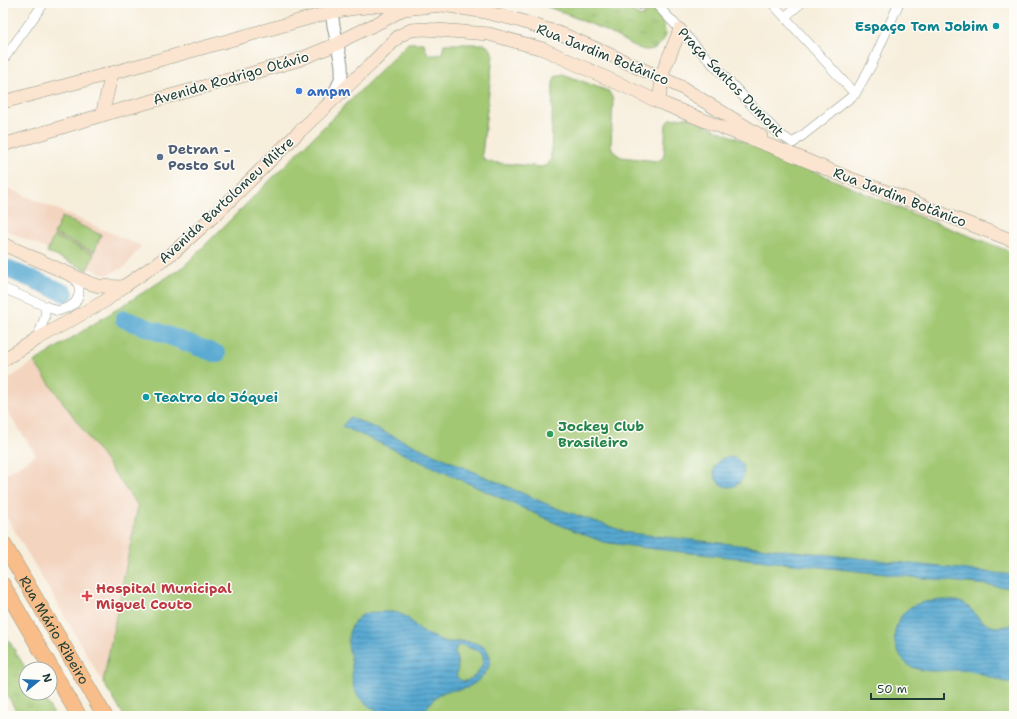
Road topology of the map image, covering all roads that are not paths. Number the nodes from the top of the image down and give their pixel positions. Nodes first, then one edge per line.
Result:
1 (44, 3) edge
2 (638, 3) edge
3 (648, 3) edge
4 (655, 3) edge
5 (772, 3) edge
6 (801, 3) edge
7 (899, 3) edge
8 (438, 4) edge
9 (331, 8) edge
10 (403, 8) junction
11 (785, 17) junction
12 (411, 30) joint
13 (680, 30) junction
14 (337, 44) junction
15 (3, 60) edge
16 (112, 73) junction
17 (662, 78) junction
18 (856, 94) junction
19 (3, 102) edge
20 (659, 102) junction
21 (323, 110) junction
22 (102, 115) junction
23 (3, 145) edge
24 (789, 147) junction
25 (1014, 241) edge
26 (3, 244) edge
27 (73, 276) junction
28 (123, 287) junction
29 (3, 288) edge
30 (44, 306) junction
31 (36, 339) junction
32 (3, 360) edge
33 (3, 543) edge
34 (3, 585) edge
35 (79, 716) edge
36 (105, 716) edge

1 - 15 street
2 - 3 street
4 - 13 street, Praça Santos Dumont
5 - 11 street
6 - 11 street
7 - 18 street
8 - 10 main road, Rua Jardim Botânico
8 - 17 main road, Rua Jardim Botânico
9 - 10 main road
9 - 14 street
9 - 16 main road
10 - 14 main road, Avenida Rodrigo Otávio
11 - 18 street
12 - 20 main road, Rua Jardim Botânico
12 - 21 main road, Avenida Bartolomeu Mitre
13 - 17 main road
13 - 24 street, Praça Santos Dumont
14 - 21 street
14 - 22 main road, Avenida Rodrigo Otávio
16 - 19 main road
16 - 22 main road
17 - 20 main road
17 - 24 main road, Rua Jardim Botânico
18 - 24 street
20 - 24 main road, Rua Jardim Botânico
21 - 28 main road, Avenida Bartolomeu Mitre
22 - 23 main road, Avenida Rodrigo Otávio
24 - 25 main road, Rua Jardim Botânico
26 - 27 main road
27 - 28 main road
27 - 30 street
28 - 31 main road, Avenida Bartolomeu Mitre
29 - 30 street
30 - 31 street
31 - 32 main road, Avenida Bartolomeu Mitre
33 - 36 highway, Rua Mário Ribeiro
34 - 35 highway, Rua Mário Ribeiro

